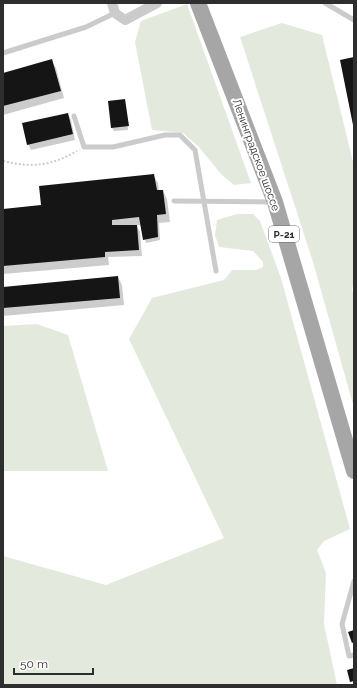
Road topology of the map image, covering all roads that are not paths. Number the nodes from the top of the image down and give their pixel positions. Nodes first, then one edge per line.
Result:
1 (112, 3) edge
2 (158, 3) edge
3 (198, 3) edge
4 (325, 3) edge
5 (115, 13) junction
6 (354, 20) edge
7 (3, 53) edge
8 (74, 116) dead end
9 (174, 201) dead end
10 (204, 201) junction
11 (275, 202) junction
12 (216, 271) dead end
13 (354, 471) edge
14 (354, 581) edge
15 (354, 655) edge

1 - 5 street
2 - 5 street
3 - 11 main road, Ленинградское шоссе / Р-21
4 - 6 lane
5 - 7 lane
8 - 10 lane
9 - 10 lane
10 - 11 lane
10 - 12 lane
11 - 13 main road, Ленинградское шоссе / Р-21
14 - 15 lane

